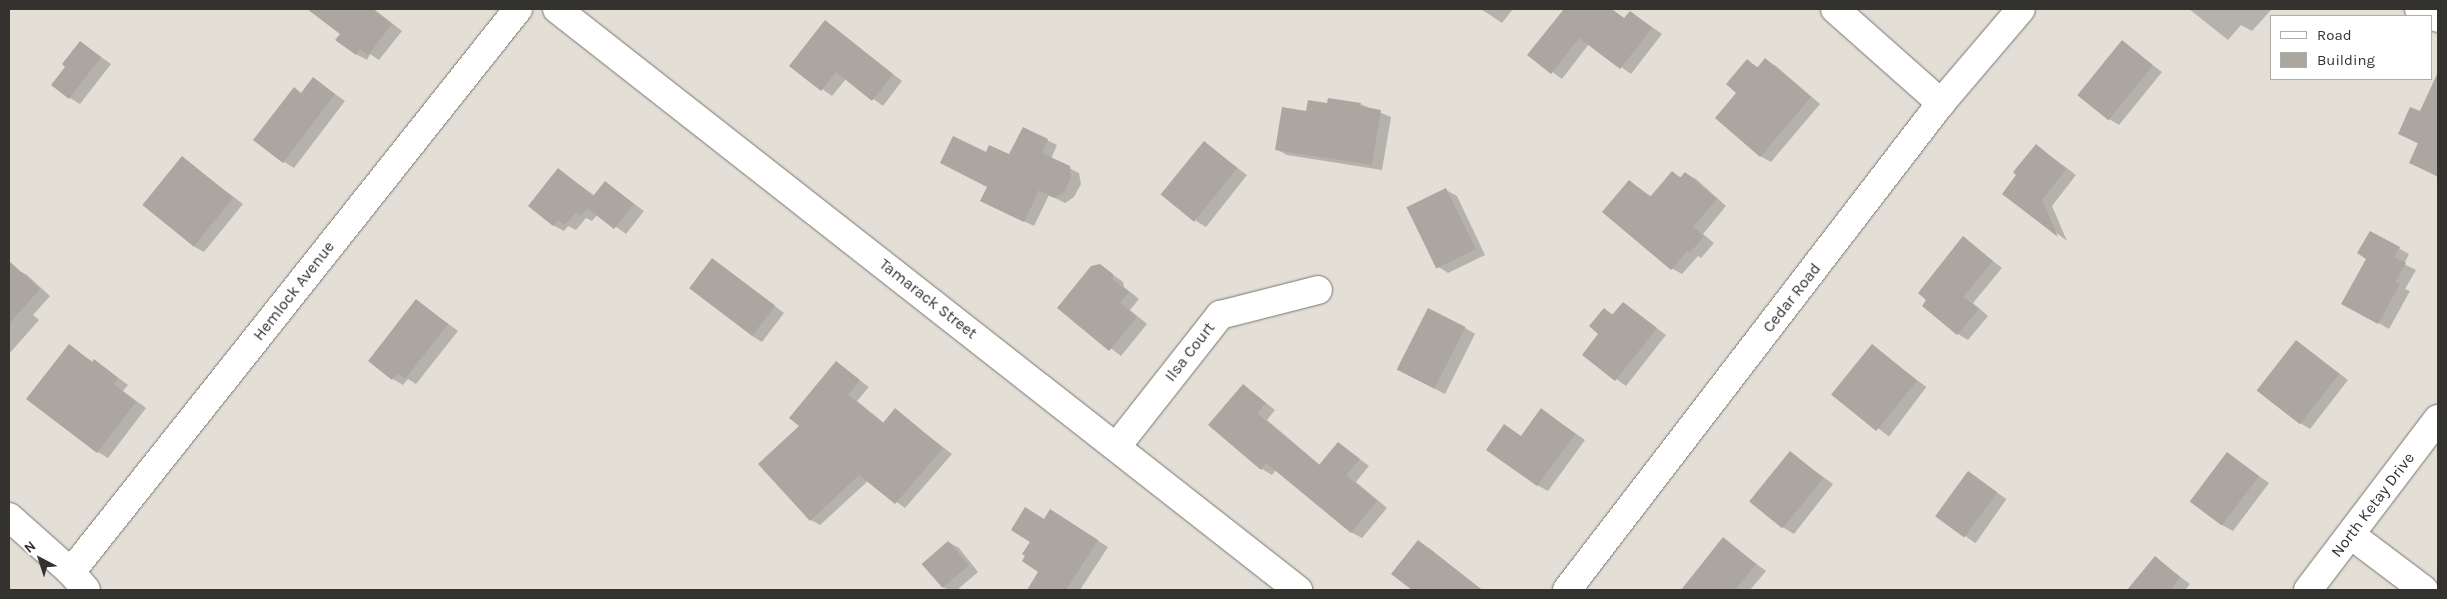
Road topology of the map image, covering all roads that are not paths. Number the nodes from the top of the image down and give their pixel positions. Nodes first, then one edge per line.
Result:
1 (518, 9) edge
2 (557, 9) edge
3 (1835, 9) edge
4 (2021, 9) edge
5 (2419, 9) edge
6 (2432, 15) edge
7 (1941, 103) junction
8 (1318, 290) dead end
9 (2438, 419) edge
10 (1117, 446) junction
11 (9, 517) edge
12 (2351, 534) junction
13 (79, 581) edge
14 (1298, 590) edge
15 (1567, 590) edge
16 (2308, 590) edge
17 (2424, 590) edge

1 - 13 street, Hemlock Avenue
2 - 10 street, Tamarack Street
3 - 7 street
4 - 7 street, Cedar Road
5 - 6 street
7 - 15 street, Cedar Road
8 - 10 street, Ilsa Court
9 - 12 street, North Ketay Drive
10 - 14 street, Tamarack Street
11 - 13 street
12 - 16 street, North Ketay Drive
12 - 17 street

